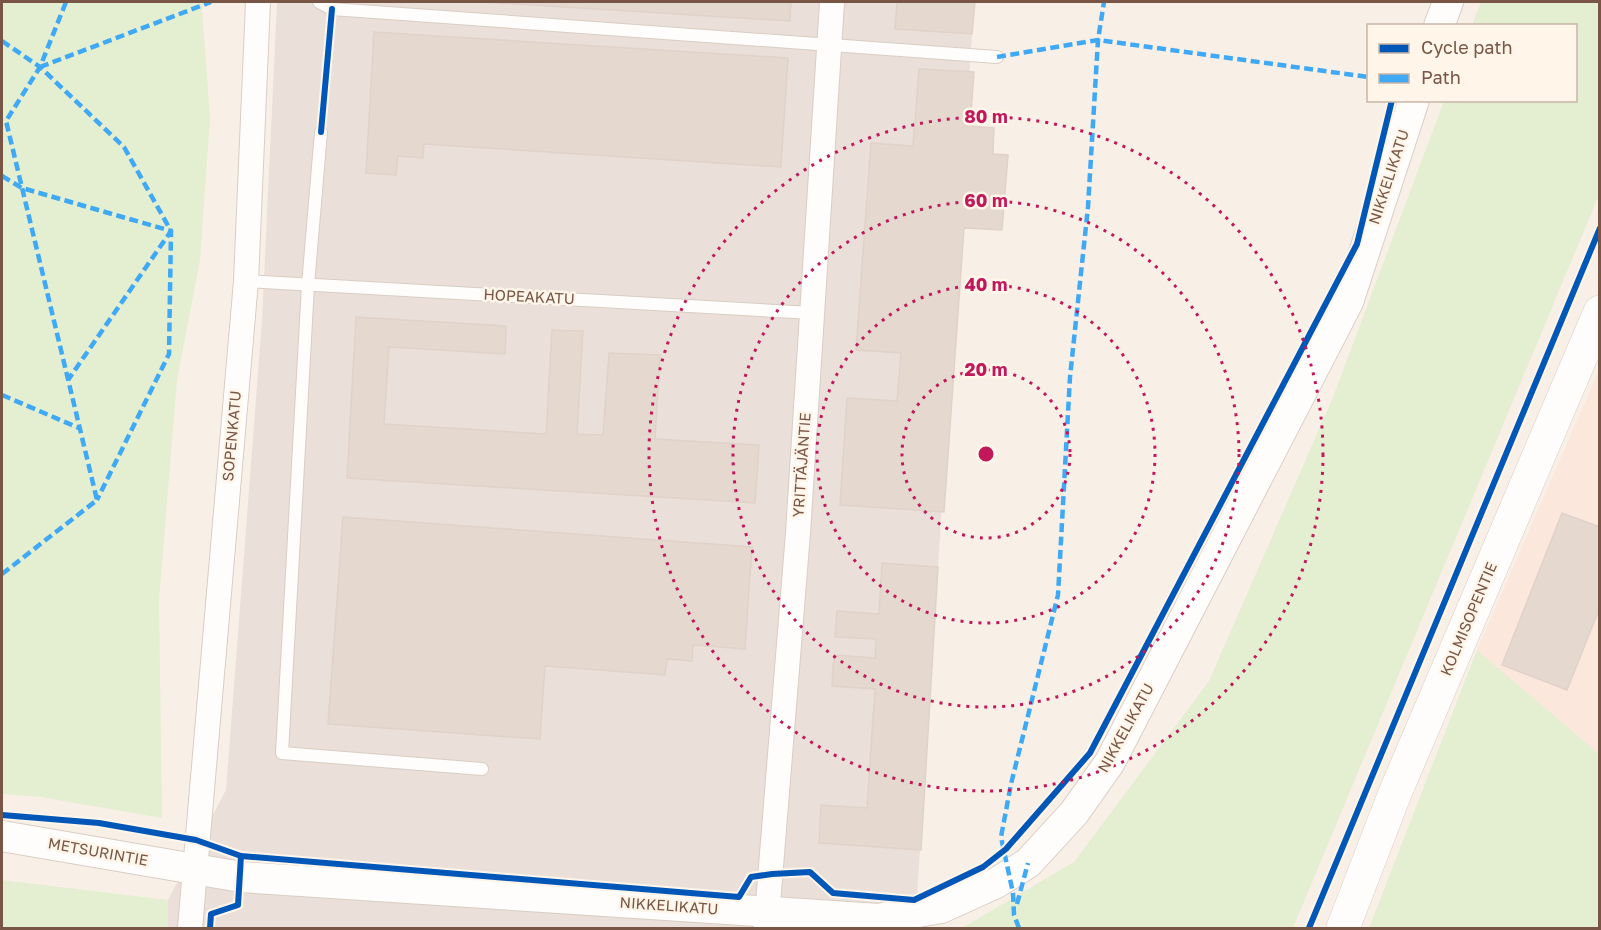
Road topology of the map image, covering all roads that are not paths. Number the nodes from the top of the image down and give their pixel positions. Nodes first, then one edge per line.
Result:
1 (258, 2) edge
2 (319, 2) edge
3 (832, 2) edge
4 (1448, 2) edge
5 (1440, 24) edge
6 (829, 44) junction
7 (997, 57) dead end
8 (1413, 102) edge
9 (321, 132) dead end
10 (246, 281) junction
11 (308, 285) junction
12 (1599, 312) edge
13 (812, 313) junction
14 (482, 769) dead end
15 (2, 836) edge
16 (194, 870) junction
17 (766, 921) edge
18 (190, 928) edge
19 (1344, 928) edge

1 - 10 street, SOPENKATU
2 - 6 lane
3 - 6 street, YRITTÄJÄNTIE
4 - 5 street
6 - 7 lane
6 - 13 street, YRITTÄJÄNTIE
8 - 17 street, NIKKELIKATU
9 - 11 lane
10 - 11 lane, HOPEAKATU
10 - 16 street, SOPENKATU
11 - 13 lane, HOPEAKATU
11 - 14 lane
12 - 19 main road, KOLMISOPENTIE
13 - 17 street, YRITTÄJÄNTIE
15 - 16 street, METSURINTIE
16 - 17 street, NIKKELIKATU
16 - 18 street, SOPENKATU

